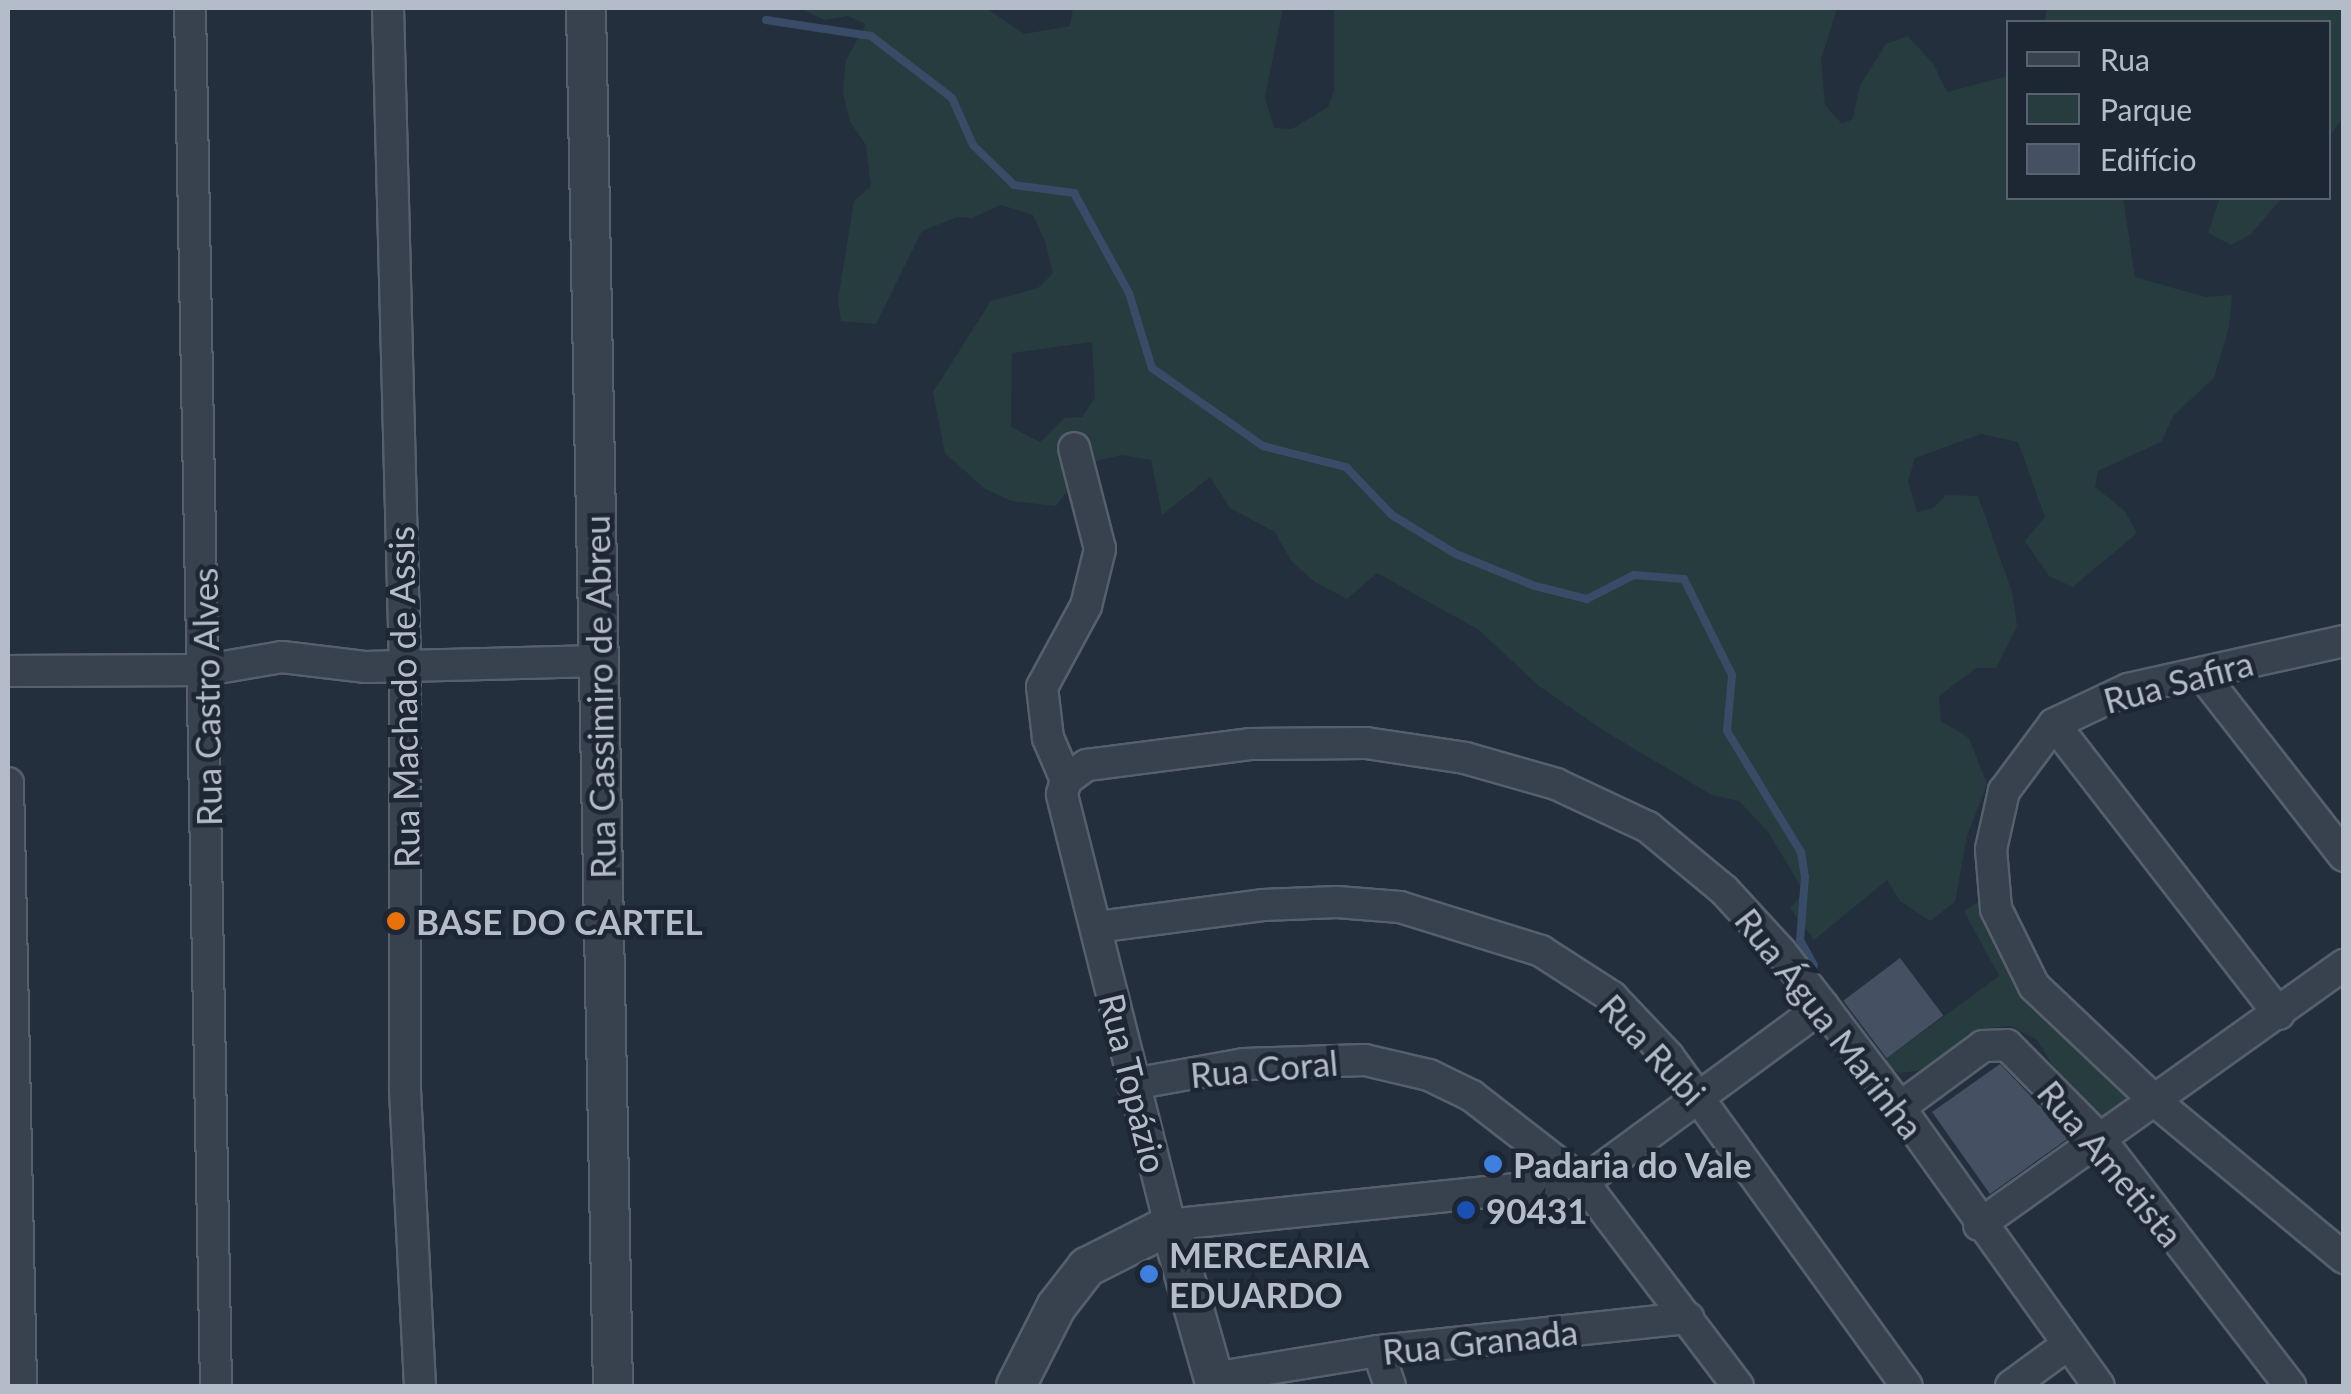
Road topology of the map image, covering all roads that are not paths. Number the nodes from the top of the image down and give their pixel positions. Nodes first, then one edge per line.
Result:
1 (190, 8) edge
2 (388, 8) edge
3 (586, 8) edge
4 (1074, 448) dead end
5 (2344, 641) edge
6 (598, 661) junction
7 (405, 666) junction
8 (206, 670) junction
9 (8, 671) edge
10 (2200, 672) junction
11 (2054, 724) junction
12 (1066, 780) junction
13 (8, 783) edge
14 (2344, 856) edge
15 (1097, 927) junction
16 (2344, 965) edge
17 (1823, 1006) junction
18 (2279, 1014) junction
19 (1133, 1084) junction
20 (1699, 1094) junction
21 (2155, 1101) junction
22 (1899, 1108) junction
23 (2100, 1139) junction
24 (1582, 1182) junction
25 (1170, 1225) junction
26 (1980, 1225) junction
27 (2344, 1258) edge
28 (1688, 1318) junction
29 (2067, 1345) junction
30 (1378, 1351) junction
31 (1215, 1382) edge
32 (20, 1386) edge
33 (216, 1386) edge
34 (420, 1386) edge
35 (613, 1386) edge
36 (1016, 1386) edge
37 (1390, 1386) edge
38 (1738, 1386) edge
39 (1906, 1386) edge
40 (2011, 1386) edge
41 (2099, 1386) edge
42 (2290, 1386) edge

1 - 8 street, Rua Castro Alves
2 - 7 street, Rua Machado de Assis
3 - 6 street, Rua Cassimiro de Abreu
4 - 12 street
5 - 10 street, Rua Safira
6 - 7 street
6 - 35 street, Rua Cassimiro de Abreu
7 - 8 street
7 - 34 street, Rua Machado de Assis
8 - 9 street
8 - 33 street, Rua Castro Alves
10 - 11 street, Rua Safira
10 - 14 street
11 - 18 street
11 - 21 street, Rua Safira
12 - 15 street, Rua Topázio
12 - 17 street, Rua Água Marinha
13 - 32 street
15 - 19 street, Rua Topázio
15 - 20 street, Rua Rubi
16 - 18 street
17 - 20 street
17 - 22 street, Rua Água Marinha
18 - 21 street
19 - 24 street, Rua Coral
19 - 25 street, Rua Topázio
20 - 24 street
20 - 39 street, Rua Rubi
21 - 23 street
21 - 27 street, Rua Safira
22 - 23 street, Rua Ametista
22 - 26 street, Rua Água Marinha
23 - 26 street
23 - 42 street, Rua Ametista
24 - 25 street
24 - 28 street, Rua Coral
25 - 31 street, Rua Topázio
25 - 36 street
26 - 29 street, Rua Água Marinha
28 - 30 street, Rua Granada
28 - 38 street, Rua Coral
29 - 40 street
29 - 41 street, Rua Água Marinha
30 - 31 street, Rua Granada
30 - 37 street

